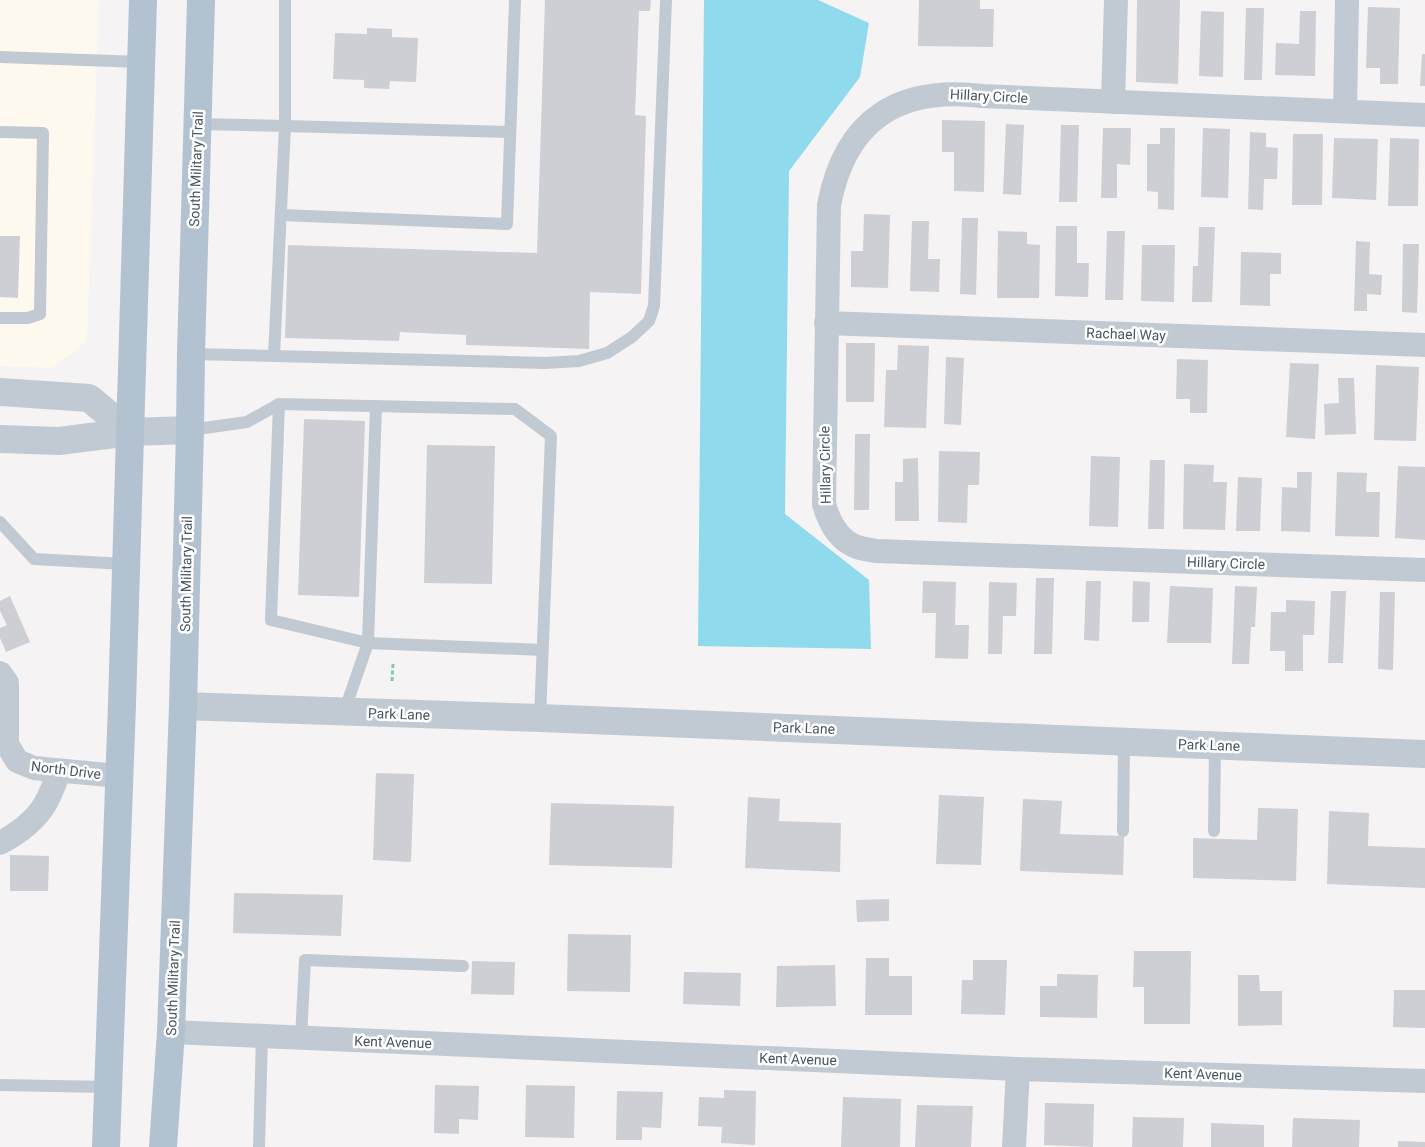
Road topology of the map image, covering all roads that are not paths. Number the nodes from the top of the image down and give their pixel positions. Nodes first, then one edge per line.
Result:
1 (143, 0) edge
2 (201, 0) edge
3 (285, 0) edge
4 (515, 0) edge
5 (666, 0) edge
6 (1116, 0) edge
7 (1347, 0) edge
8 (0, 57) edge
9 (141, 62) junction
10 (1113, 102) junction
11 (1345, 111) junction
12 (1425, 115) edge
13 (197, 124) junction
14 (285, 126) junction
15 (0, 132) edge
16 (510, 132) junction
17 (281, 215) junction
18 (0, 318) edge
19 (826, 323) junction
20 (1425, 345) edge
21 (190, 354) junction
22 (274, 356) junction
23 (0, 392) edge
24 (279, 404) junction
25 (376, 406) junction
26 (190, 430) junction
27 (130, 432) junction
28 (0, 439) edge
29 (0, 522) edge
30 (126, 564) junction
31 (1425, 570) edge
32 (368, 643) junction
33 (543, 650) junction
34 (0, 673) edge
35 (183, 706) junction
36 (344, 712) junction
37 (540, 718) junction
38 (1124, 742) junction
39 (1215, 745) junction
40 (1425, 754) edge
41 (60, 771) junction
42 (120, 776) junction
43 (1123, 831) dead end
44 (1214, 831) dead end
45 (0, 843) edge
46 (464, 966) dead end
47 (171, 1032) junction
48 (262, 1036) junction
49 (300, 1038) junction
50 (1018, 1069) junction
51 (1425, 1081) edge
52 (0, 1085) edge
53 (108, 1087) junction
54 (106, 1147) edge
55 (163, 1147) edge
56 (258, 1147) edge
57 (1014, 1147) edge

1 - 9 main road
2 - 13 main road, South Military Trail
3 - 14 lane
4 - 16 lane
5 - 22 lane
6 - 10 street
7 - 11 street
8 - 9 lane
9 - 27 main road
10 - 11 street, Hillary Circle
10 - 19 street, Hillary Circle
11 - 12 street, Hillary Circle
13 - 14 lane
13 - 21 main road, South Military Trail
14 - 16 lane
14 - 17 lane
15 - 18 lane
16 - 17 lane
17 - 22 lane
19 - 20 street, Rachael Way
19 - 31 street, Hillary Circle
21 - 22 lane
21 - 26 main road, South Military Trail
23 - 27 street
24 - 25 lane
24 - 26 lane
24 - 32 lane
25 - 32 lane
25 - 33 lane
26 - 27 street
26 - 35 main road, South Military Trail
27 - 28 street
27 - 30 main road
29 - 30 lane
30 - 42 main road
32 - 33 lane
32 - 36 lane
33 - 37 lane
34 - 41 street, North Drive
35 - 36 street, Park Lane
35 - 47 main road, South Military Trail
36 - 37 street, Park Lane
37 - 38 street, Park Lane
38 - 39 street, Park Lane
38 - 43 lane
39 - 40 street, Park Lane
39 - 44 lane
41 - 42 street, North Drive
41 - 45 street
42 - 53 main road
46 - 49 lane
47 - 48 street, Kent Avenue
47 - 55 main road, South Military Trail
48 - 49 street, Kent Avenue
48 - 56 lane
49 - 50 street, Kent Avenue
50 - 51 street, Kent Avenue
50 - 57 street
52 - 53 lane
53 - 54 main road

